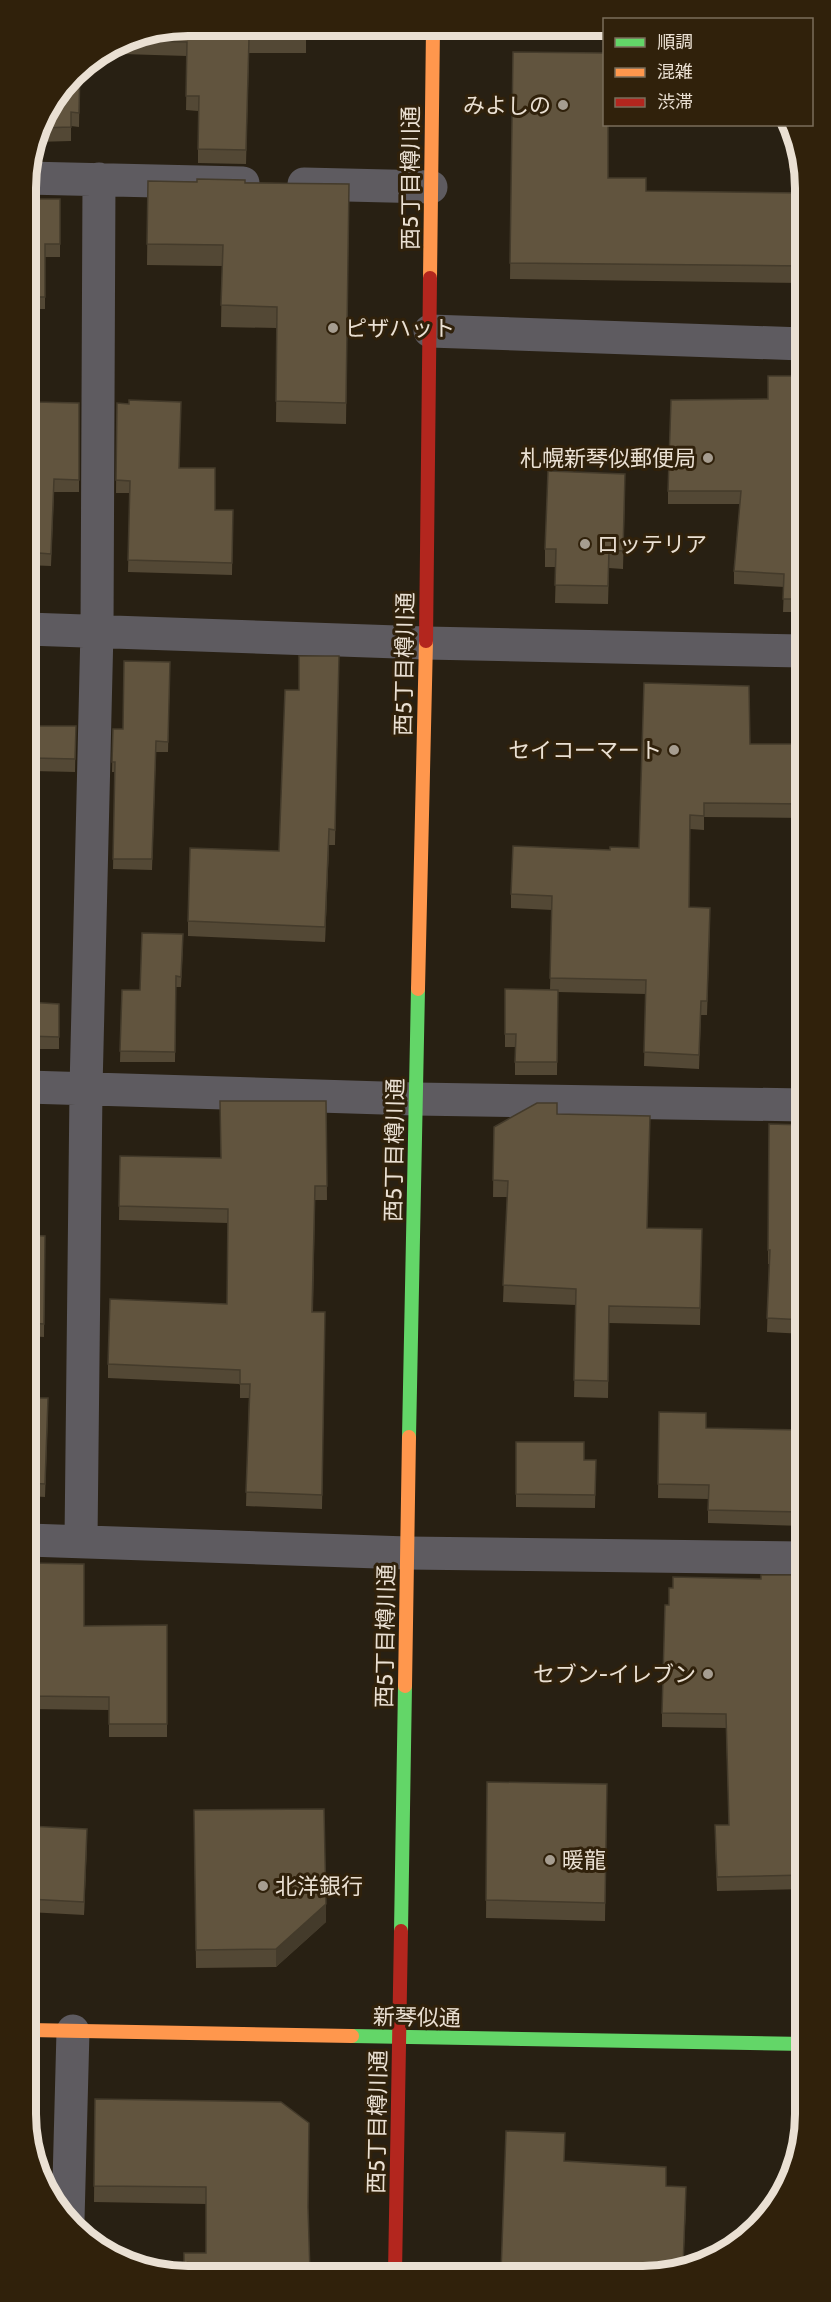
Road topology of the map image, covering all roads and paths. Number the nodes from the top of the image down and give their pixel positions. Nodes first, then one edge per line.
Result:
1 (433, 36) edge
2 (36, 178) edge
3 (99, 179) junction
4 (431, 187) junction
5 (430, 331) junction
6 (795, 344) edge
7 (36, 629) edge
8 (97, 630) junction
9 (426, 643) junction
10 (795, 651) edge
11 (36, 1087) edge
12 (86, 1089) junction
13 (415, 1098) junction
14 (795, 1105) edge
15 (36, 1540) edge
16 (81, 1541) junction
17 (407, 1553) junction
18 (795, 1558) edge
19 (36, 2030) edge
20 (73, 2031) junction
21 (399, 2038) junction
22 (795, 2044) edge
23 (68, 2209) edge
24 (395, 2266) edge

1 - 4 main road, 西5丁目樽川通
2 - 3 street
3 - 4 street
3 - 8 street
4 - 5 main road, 西5丁目樽川通
5 - 6 street
5 - 9 main road, 西5丁目樽川通
7 - 8 street
8 - 9 street
8 - 12 street
9 - 10 street
9 - 13 main road, 西5丁目樽川通
11 - 12 street
12 - 13 street
12 - 16 street
13 - 14 street
13 - 17 main road, 西5丁目樽川通
15 - 16 street
16 - 17 street
17 - 18 street
17 - 21 main road, 西5丁目樽川通
19 - 20 main road, 新琴似通
20 - 21 main road, 新琴似通
20 - 23 street
21 - 22 main road, 新琴似通
21 - 24 main road, 西5丁目樽川通

